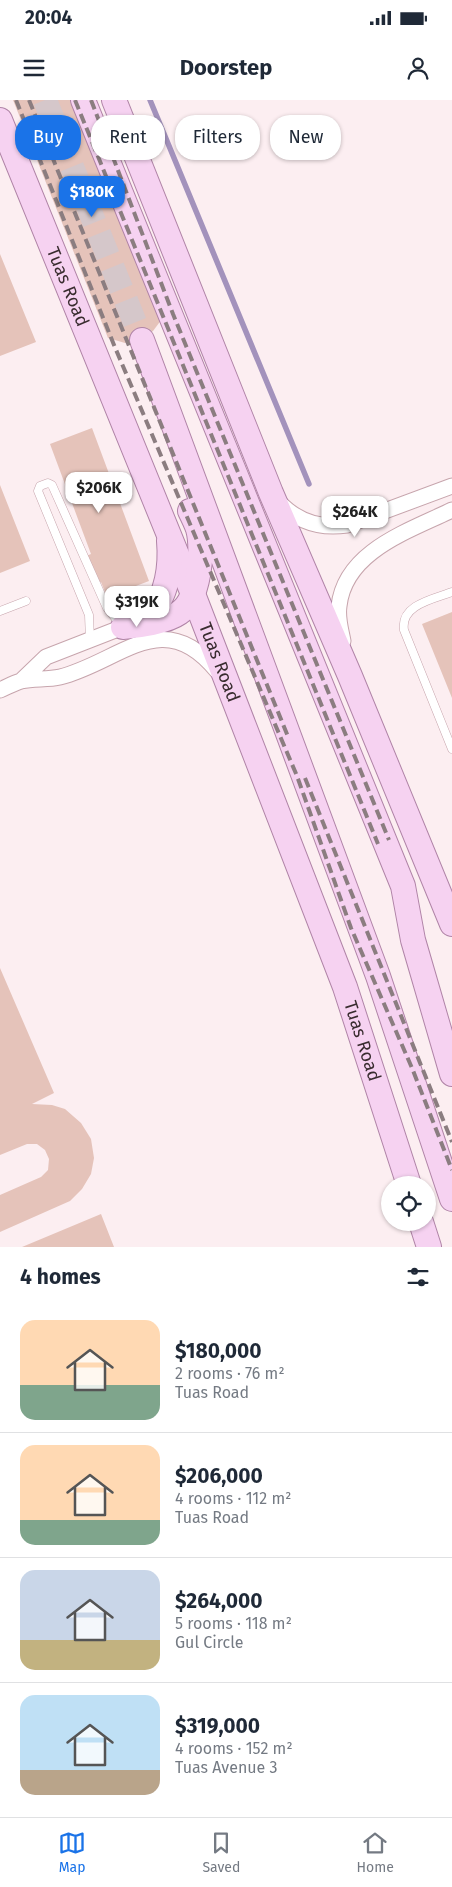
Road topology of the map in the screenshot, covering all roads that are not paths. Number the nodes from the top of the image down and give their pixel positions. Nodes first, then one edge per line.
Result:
1 (83, 100) edge
2 (114, 100) edge
3 (0, 120) edge
4 (142, 340) tunnel mouth
5 (183, 451) junction
6 (452, 486) edge
7 (271, 493) junction
8 (452, 510) edge
9 (168, 530) junction
10 (452, 592) edge
11 (193, 594) junction
12 (26, 601) dead end
13 (0, 611) edge
14 (123, 627) junction
15 (90, 640) junction
16 (350, 676) junction
17 (21, 681) junction
18 (229, 686) junction
19 (0, 690) edge
20 (452, 746) edge
21 (452, 924) edge
22 (413, 940) junction
23 (452, 1029) edge
24 (452, 1074) edge
25 (406, 1176) edge
26 (452, 1199) edge
27 (424, 1231) edge
28 (429, 1247) edge

1 - 22 main road
2 - 7 main road
3 - 9 main road, Tuas Road
4 - 5 main road, Tuas Road
5 - 11 main road
5 - 26 main road, Tuas Road
6 - 7 street
7 - 16 main road
8 - 16 street
9 - 11 main road, Tuas Road
9 - 14 main road
10 - 20 lane
11 - 14 main road
11 - 18 main road, Tuas Road
12 - 13 lane
14 - 15 street
14 - 15 lane
15 - 17 street
16 - 21 main road
17 - 18 street
17 - 19 street
18 - 25 main road, Tuas Road
22 - 23 main road
22 - 24 main road
27 - 28 main road

